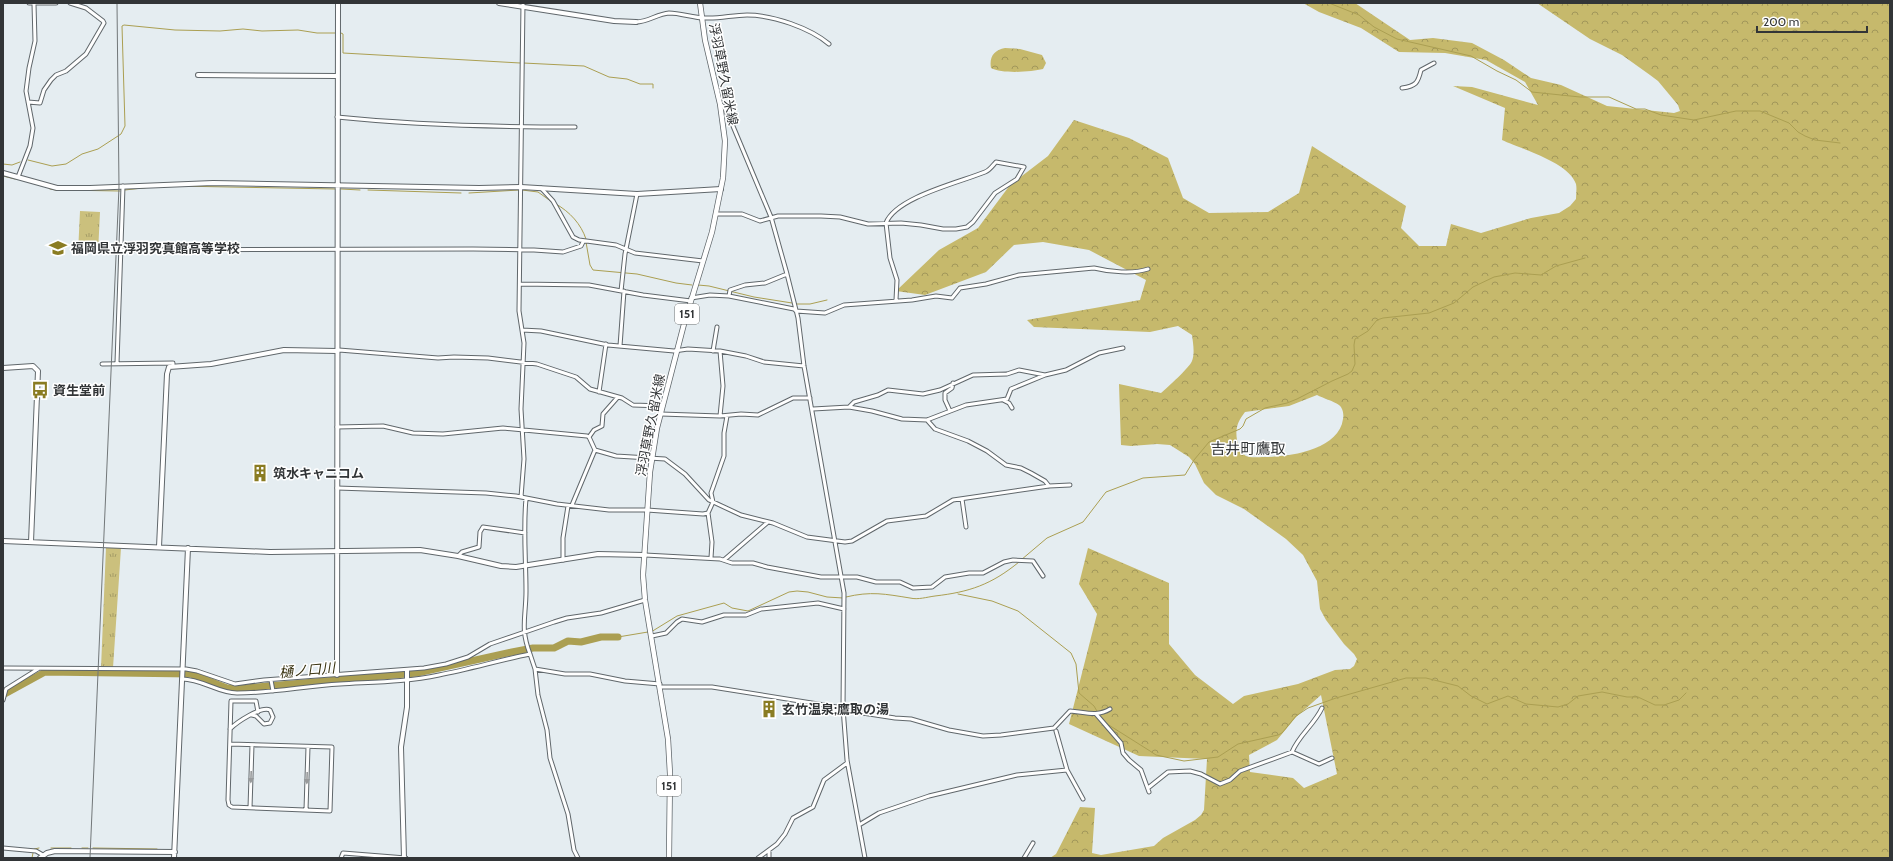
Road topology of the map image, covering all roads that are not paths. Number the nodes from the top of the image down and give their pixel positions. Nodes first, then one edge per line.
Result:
1 (29, 3) edge
2 (56, 3) edge
3 (70, 3) edge
4 (338, 3) edge
5 (499, 3) edge
6 (700, 3) edge
7 (34, 4) junction
8 (523, 4) edge
9 (701, 18) junction
10 (636, 22) joint
11 (829, 44) dead end
12 (1434, 63) dead end
13 (198, 75) dead end
14 (338, 76) junction
15 (1402, 88) dead end
16 (28, 102) junction
17 (720, 104) junction
18 (337, 118) junction
19 (522, 127) junction
20 (575, 127) dead end
21 (3, 173) edge
22 (18, 177) junction
23 (336, 185) junction
24 (123, 186) junction
25 (541, 188) junction
26 (522, 189) junction
27 (720, 189) junction
28 (637, 194) junction
29 (716, 214) junction
30 (771, 217) junction
31 (886, 223) junction
32 (585, 242) junction
33 (520, 249) junction
34 (121, 250) junction
35 (337, 250) junction
36 (626, 250) junction
37 (703, 261) junction
38 (1148, 269) dead end
39 (787, 274) junction
40 (520, 284) junction
41 (622, 291) junction
42 (729, 293) junction
43 (691, 300) junction
44 (896, 300) junction
45 (796, 311) junction
46 (717, 327) dead end
47 (522, 330) junction
48 (606, 344) junction
49 (620, 346) junction
50 (1123, 348) dead end
51 (677, 350) junction
52 (337, 351) junction
53 (713, 351) junction
54 (720, 351) junction
55 (523, 362) junction
56 (117, 363) junction
57 (102, 364) dead end
58 (173, 366) junction
59 (804, 366) junction
60 (3, 368) edge
61 (1045, 375) junction
62 (953, 383) junction
63 (599, 392) junction
64 (618, 397) junction
65 (810, 398) junction
66 (1004, 400) junction
67 (662, 406) junction
68 (848, 407) junction
69 (1012, 408) dead end
70 (813, 409) junction
71 (950, 411) junction
72 (660, 414) junction
73 (720, 416) junction
74 (727, 416) junction
75 (927, 420) junction
76 (337, 427) junction
77 (522, 429) junction
78 (589, 437) junction
79 (595, 450) junction
80 (652, 458) junction
81 (1070, 485) dead end
82 (1049, 486) junction
83 (337, 488) junction
84 (521, 497) junction
85 (526, 499) junction
86 (962, 499) junction
87 (713, 502) junction
88 (572, 505) junction
89 (568, 506) junction
90 (647, 510) junction
91 (708, 513) junction
92 (768, 522) junction
93 (966, 526) dead end
94 (525, 534) junction
95 (833, 540) junction
96 (3, 541) edge
97 (31, 542) junction
98 (159, 547) junction
99 (188, 548) junction
100 (337, 551) junction
101 (645, 555) junction
102 (458, 556) junction
103 (711, 558) junction
104 (564, 560) junction
105 (724, 560) junction
106 (524, 566) junction
107 (1043, 576) dead end
108 (841, 578) junction
109 (645, 600) junction
110 (844, 609) junction
111 (523, 633) junction
112 (652, 636) junction
113 (530, 653) junction
114 (3, 668) edge
115 (535, 669) junction
116 (38, 670) junction
117 (182, 670) junction
118 (407, 671) junction
119 (337, 675) junction
120 (182, 678) junction
121 (408, 679) junction
122 (272, 680) junction
123 (660, 685) junction
124 (272, 690) junction
125 (4, 699) edge
126 (843, 708) junction
127 (1322, 708) dead end
128 (1110, 709) dead end
129 (258, 712) junction
130 (1096, 714) junction
131 (252, 715) junction
132 (230, 729) junction
133 (1056, 731) dead end
134 (230, 744) junction
135 (252, 745) junction
136 (308, 747) junction
137 (1292, 752) junction
138 (1332, 758) dead end
139 (847, 763) junction
140 (1067, 770) junction
141 (1148, 788) junction
142 (1150, 792) dead end
143 (1083, 799) dead end
144 (250, 808) junction
145 (306, 810) junction
146 (859, 825) junction
147 (1033, 843) dead end
148 (3, 848) edge
149 (769, 850) junction
150 (175, 852) junction
151 (42, 856) edge
152 (174, 858) edge
153 (340, 858) edge
154 (405, 858) edge
155 (578, 858) edge
156 (669, 858) edge
157 (758, 858) edge
158 (769, 858) edge
159 (865, 858) edge
160 (1024, 858) edge

1 - 7 street
2 - 7 street
3 - 16 street
4 - 14 street
5 - 8 street
6 - 9 main road, 浮羽草野久留米線 / 151
7 - 16 street
8 - 10 street
8 - 19 street
9 - 10 street
9 - 11 street
9 - 17 main road, 浮羽草野久留米線 / 151
12 - 15 street
13 - 14 street
14 - 18 street
16 - 22 street
17 - 27 main road, 浮羽草野久留米線 / 151
17 - 30 street
18 - 19 street
18 - 23 street
19 - 20 street
19 - 26 street
21 - 22 street
22 - 24 street
23 - 24 street
23 - 26 street
23 - 35 street
24 - 34 street
25 - 26 street
25 - 28 street
25 - 32 street
26 - 33 street
27 - 28 street
27 - 29 main road, 浮羽草野久留米線 / 151
28 - 36 street
29 - 30 street
29 - 37 main road, 浮羽草野久留米線 / 151
30 - 31 street
30 - 39 street
31 - 31 street
31 - 44 street
32 - 33 street
32 - 36 street
33 - 35 street
33 - 40 street
34 - 35 street
34 - 56 street
35 - 52 street
36 - 37 street
36 - 41 street
37 - 43 main road, 浮羽草野久留米線 / 151
38 - 44 street
39 - 42 street
39 - 45 street
40 - 41 street
40 - 47 street
41 - 43 street
41 - 49 street
42 - 43 street
42 - 45 street
43 - 51 main road, 浮羽草野久留米線 / 151
44 - 45 street
45 - 59 street
46 - 53 street
47 - 48 street
47 - 55 street
48 - 49 street
48 - 63 street
49 - 51 street
50 - 61 street
51 - 53 street
51 - 67 main road, 浮羽草野久留米線 / 151
52 - 55 street
52 - 58 street
52 - 76 street
53 - 54 street
54 - 59 street
54 - 73 street
55 - 63 street
55 - 77 street
56 - 57 street
56 - 58 street
58 - 98 street
59 - 65 street
60 - 97 street
61 - 62 street
61 - 66 street
62 - 68 street
62 - 71 street
63 - 64 street
64 - 67 street
64 - 78 street
65 - 70 street
65 - 74 street
66 - 69 street
66 - 71 street
67 - 72 main road, 浮羽草野久留米線 / 151
68 - 70 street
68 - 75 street
70 - 95 street
71 - 75 street
72 - 73 street
72 - 80 main road, 浮羽草野久留米線 / 151
73 - 74 street
74 - 87 street
75 - 82 street
76 - 77 street
76 - 83 street
77 - 78 street
77 - 84 street
78 - 79 street
79 - 80 street
79 - 88 street
80 - 87 street
80 - 90 main road, 浮羽草野久留米線 / 151
81 - 82 street
82 - 86 street
83 - 84 street
83 - 100 street
84 - 85 street
85 - 89 street
85 - 94 street
86 - 93 street
86 - 95 street
87 - 91 street
87 - 92 street
88 - 89 street
88 - 90 street
89 - 104 street
90 - 91 street
90 - 101 main road, 浮羽草野久留米線 / 151
91 - 103 street
92 - 95 street
92 - 105 street
94 - 102 street
94 - 106 street
95 - 108 street
96 - 97 street
97 - 98 street
98 - 99 street
99 - 100 street
99 - 117 street
100 - 102 street
100 - 119 street
101 - 103 street
101 - 104 street
101 - 109 main road, 浮羽草野久留米線 / 151
102 - 106 street
103 - 105 street
104 - 106 street
105 - 108 street
106 - 111 street
107 - 108 street
108 - 110 street
109 - 111 street
109 - 112 main road, 浮羽草野久留米線 / 151
110 - 112 street
110 - 126 street
111 - 113 street
111 - 118 street
112 - 123 main road, 浮羽草野久留米線 / 151
113 - 115 street
113 - 121 street
114 - 116 street
115 - 123 street
115 - 155 street
116 - 117 street
116 - 125 street
117 - 120 street
117 - 122 street
118 - 119 street
118 - 121 street
119 - 122 street
120 - 124 street
120 - 150 street
121 - 124 street
121 - 154 street
122 - 124 street
123 - 126 street
123 - 156 main road, 浮羽草野久留米線 / 151
126 - 130 street
126 - 139 street
127 - 137 street
128 - 130 street
129 - 131 street
129 - 131 street
129 - 132 street
130 - 141 street
131 - 132 street
132 - 134 street
133 - 140 street
134 - 135 street
134 - 144 street
135 - 136 street
135 -> 144 street
136 -> 145 street
136 - 145 street
137 - 138 street
137 - 141 street
139 - 146 street
139 - 149 street
140 - 143 street
140 - 146 street
141 - 142 street
144 - 145 street
146 - 159 street
147 - 160 street
148 - 151 street
149 - 157 street
149 - 158 street
150 - 151 street
150 - 152 street
153 - 154 street

